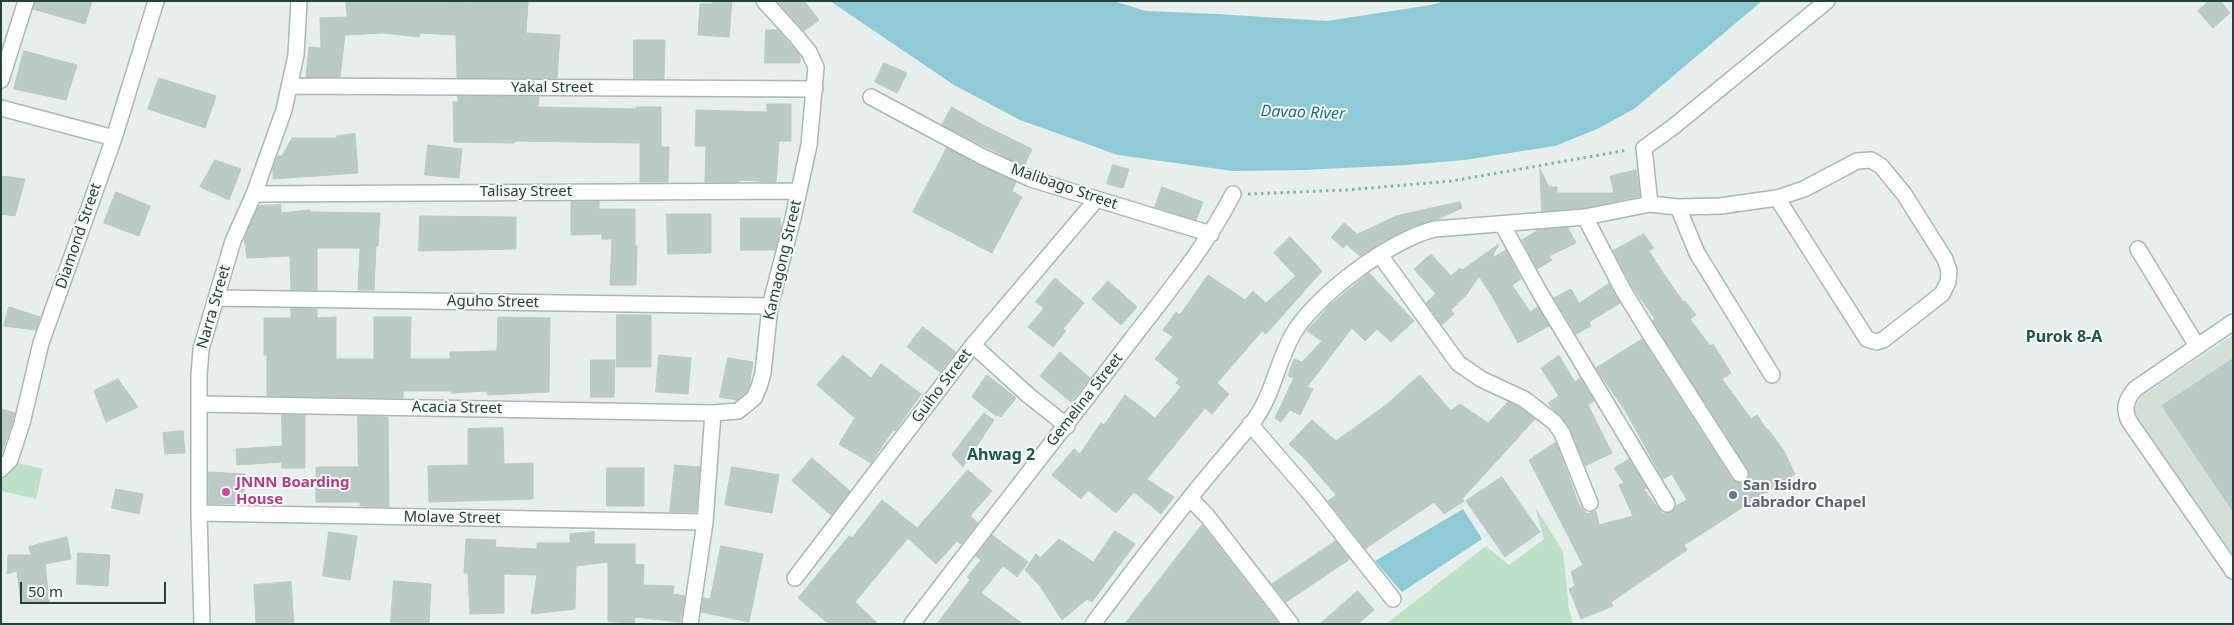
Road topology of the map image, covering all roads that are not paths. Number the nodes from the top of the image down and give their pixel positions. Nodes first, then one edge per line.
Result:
1 (26, 1) edge
2 (156, 1) edge
3 (298, 1) edge
4 (764, 1) edge
5 (1826, 1) edge
6 (1, 80) edge
7 (290, 86) junction
8 (815, 89) junction
9 (870, 97) dead end
10 (1, 108) edge
11 (114, 138) junction
12 (799, 190) junction
13 (254, 194) junction
14 (1232, 194) road end
15 (1778, 198) junction
16 (1096, 200) junction
17 (1650, 204) junction
18 (1678, 207) junction
19 (1585, 217) junction
20 (1502, 224) junction
21 (1211, 234) junction
22 (2138, 249) dead end
23 (1380, 255) junction
24 (216, 298) junction
25 (770, 306) junction
26 (2233, 322) edge
27 (973, 345) junction
28 (2197, 346) junction
29 (1772, 375) dead end
30 (200, 404) junction
31 (713, 413) junction
32 (1250, 424) junction
33 (1067, 426) junction
34 (1, 470) edge
35 (1740, 474) dead end
36 (1190, 498) junction
37 (1590, 503) dead end
38 (1667, 504) dead end
39 (199, 514) junction
40 (705, 522) junction
41 (2233, 571) edge
42 (795, 578) dead end
43 (1393, 599) dead end
44 (202, 624) edge
45 (690, 624) edge
46 (912, 624) edge
47 (1093, 624) edge
48 (1292, 624) edge

1 - 6 street
2 - 11 street, Diamond Street
3 - 7 street, Narra Street
4 - 8 street, Kamagong Street
5 - 17 street
7 - 8 street, Yakal Street
7 - 13 street, Narra Street
8 - 12 street, Kamagong Street
9 - 16 street, Malibago Street
10 - 11 street
11 - 34 street, Diamond Street
12 - 13 street, Talisay Street
12 - 25 street, Kamagong Street
13 - 24 street, Narra Street
14 - 21 street, Gemelina Street
15 - 15 street
15 - 18 street
16 - 21 street, Malibago Street
16 - 27 street, Guiho Street
17 - 18 street
17 - 19 street
18 - 29 street
19 - 20 street
19 - 35 street
20 - 23 street
20 - 38 street
21 - 33 street, Gemelina Street
22 - 28 street
23 - 32 street
23 - 37 street
24 - 25 street, Aguho Street
24 - 30 street, Narra Street
25 - 31 street, Kamagong Street
26 - 28 street
27 - 33 street
27 - 42 street, Guiho Street
28 - 41 street
30 - 31 street, Acacia Street
30 - 39 street, Narra Street
31 - 40 street
32 - 36 street
32 - 43 street
33 - 46 street, Gemelina Street
36 - 47 street
36 - 48 street
39 - 40 street, Molave Street
39 - 44 street, Narra Street
40 - 45 street

